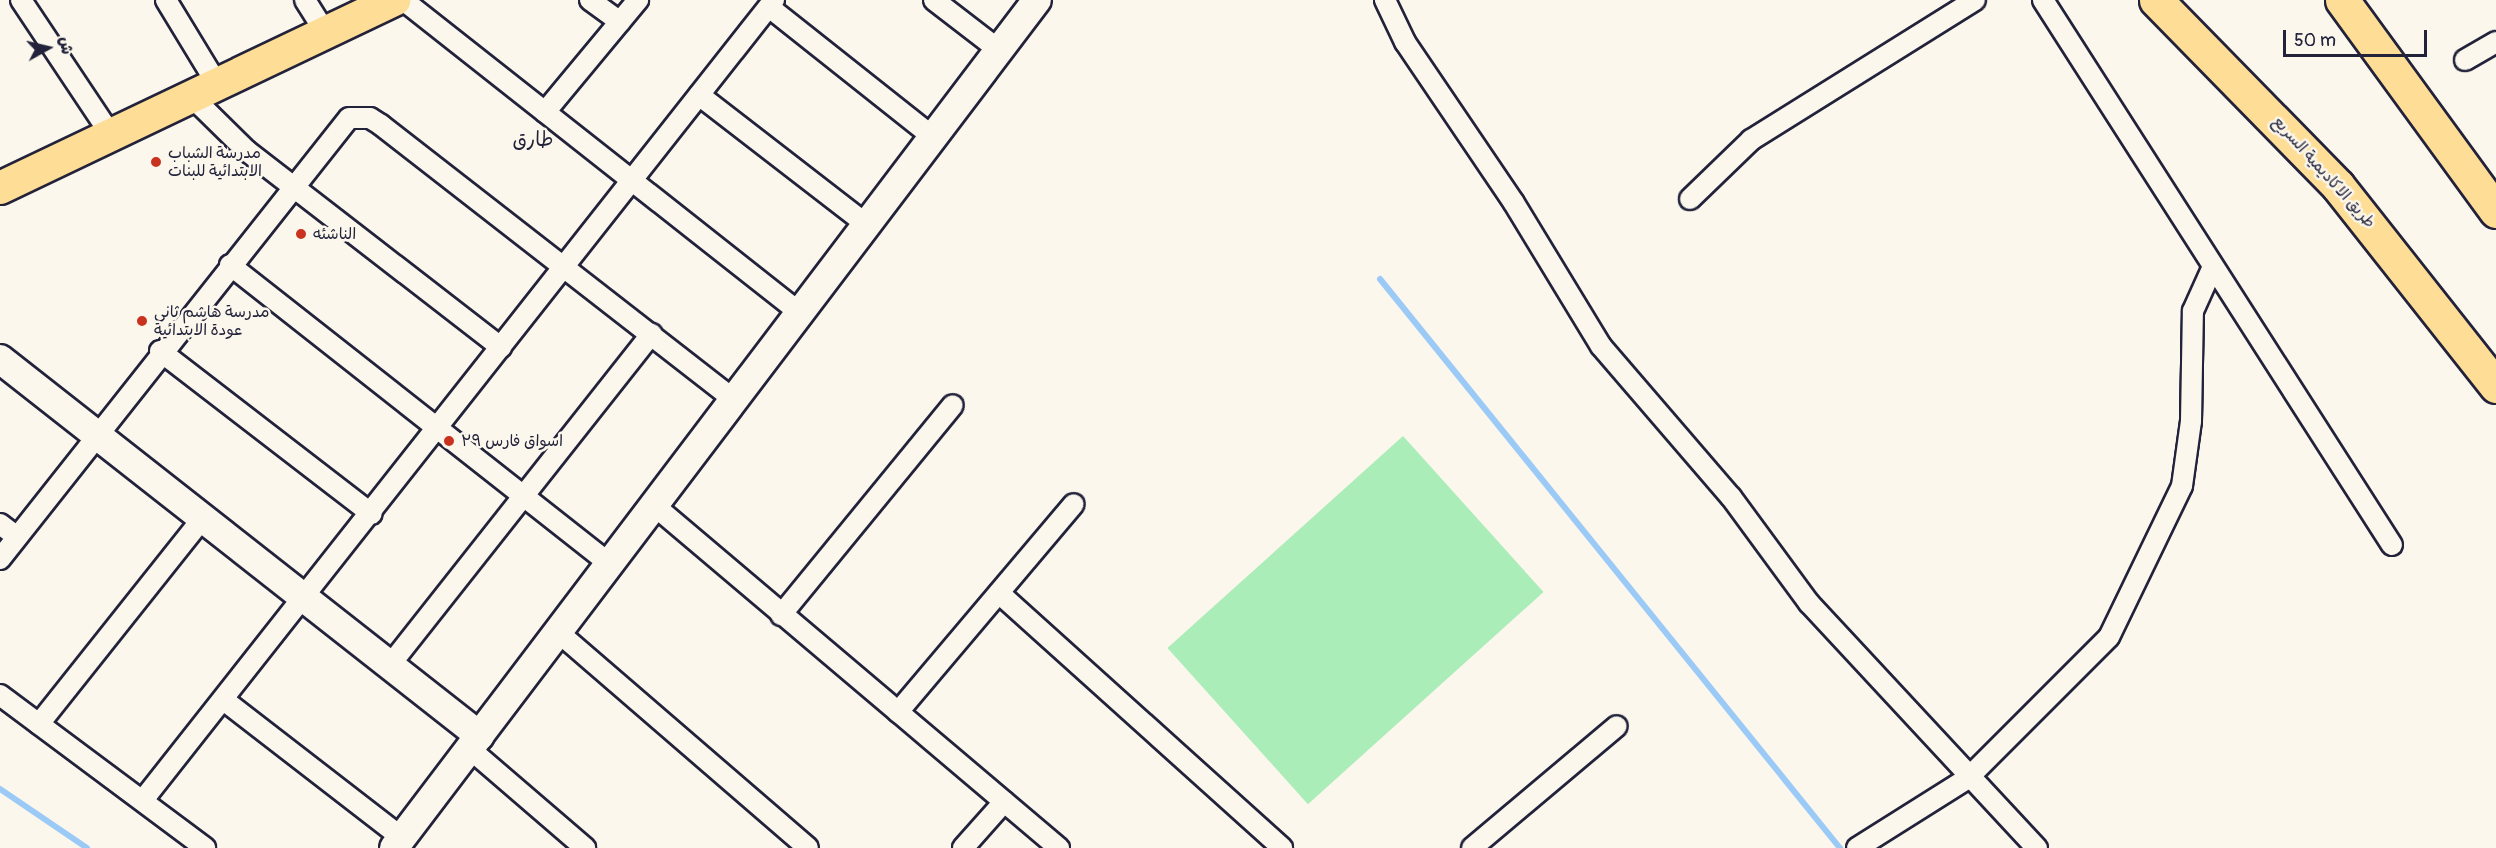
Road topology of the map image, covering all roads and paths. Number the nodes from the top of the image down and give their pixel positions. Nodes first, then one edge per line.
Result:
1 (21, 0) edge
2 (166, 0) edge
3 (305, 0) edge
4 (394, 0) edge
5 (403, 0) edge
6 (590, 0) edge
7 (638, 0) edge
8 (934, 0) edge
9 (1037, 0) edge
10 (1385, 0) edge
11 (1975, 0) edge
12 (2043, 0) edge
13 (2156, 0) edge
14 (2342, 0) edge
15 (771, 3) edge
16 (620, 22) junction
17 (326, 33) junction
18 (2496, 42) edge
19 (999, 50) junction
20 (2465, 60) dead end
21 (204, 90) junction
22 (699, 95) junction
23 (545, 112) junction
24 (111, 135) junction
25 (933, 138) junction
26 (632, 181) junction
27 (294, 186) junction
28 (0, 188) edge
29 (1690, 199) dead end
30 (2496, 211) edge
31 (867, 225) junction
32 (230, 265) junction
33 (566, 267) junction
34 (2212, 269) junction
35 (800, 313) junction
36 (651, 334) junction
37 (501, 347) junction
38 (160, 351) junction
39 (0, 359) edge
40 (2496, 388) edge
41 (734, 400) junction
42 (953, 405) dead end
43 (441, 427) junction
44 (95, 434) junction
45 (524, 496) junction
46 (1074, 504) dead end
47 (656, 507) junction
48 (372, 514) junction
49 (203, 518) junction
50 (0, 524) edge
51 (17, 537) junction
52 (2392, 545) dead end
53 (0, 559) edge
54 (610, 564) junction
55 (999, 593) junction
56 (304, 598) junction
57 (781, 615) junction
58 (558, 633) junction
59 (390, 665) junction
60 (0, 695) edge
61 (225, 701) junction
62 (898, 712) junction
63 (39, 724) junction
64 (1617, 726) dead end
65 (475, 742) junction
66 (1968, 778) junction
67 (143, 800) junction
68 (1004, 802) junction
69 (398, 843) edge
70 (205, 848) edge
71 (585, 848) edge
72 (808, 848) edge
73 (963, 848) edge
74 (1059, 848) edge
75 (1282, 848) edge
76 (1472, 848) edge
77 (1857, 848) edge
78 (2037, 848) edge

1 - 24 street
2 - 21 street
3 - 17 street
4 - 17 main road
5 - 23 street
6 - 16 street
7 - 16 street
8 - 19 street
9 - 19 street
10 - 66 street
11 - 29 street
12 - 34 street
13 - 40 highway, طريق الاكاديمية السريع
14 - 30 highway
15 - 22 street
15 - 25 street
16 - 23 street
17 - 21 main road
18 - 20 street
19 - 25 street
21 - 24 main road
21 - 27 street
22 - 26 street
22 - 31 street
23 - 26 street
24 - 28 main road
25 - 31 street
26 - 33 street
26 - 35 street
27 - 32 street
27 - 33 street
27 - 37 street
31 - 35 street
32 - 38 street
32 - 43 street
33 - 36 street
33 - 37 street
34 - 52 street
34 - 66 street
35 - 41 street
36 - 41 street
36 - 45 street
37 - 43 street
38 - 44 street
38 - 48 street
39 - 44 street
41 - 47 street
42 - 57 street
43 - 45 street
43 - 48 street
44 - 49 street
44 - 51 street
45 - 54 street
45 - 59 street
46 - 55 street
47 - 54 street
47 - 57 street
48 - 56 street
49 - 56 street
49 - 63 street
50 - 51 street
51 - 53 street
54 - 58 street
55 - 62 street
55 - 75 street
56 - 59 street
56 - 61 street
57 - 62 street
58 - 65 street
58 - 72 street
59 - 65 street
60 - 63 street
61 - 67 street
61 - 69 street
62 - 68 street
63 - 67 street
64 - 76 street
65 - 69 street
65 - 71 street
66 - 77 street
66 - 78 street
67 - 70 street
68 - 73 street
68 - 74 street

